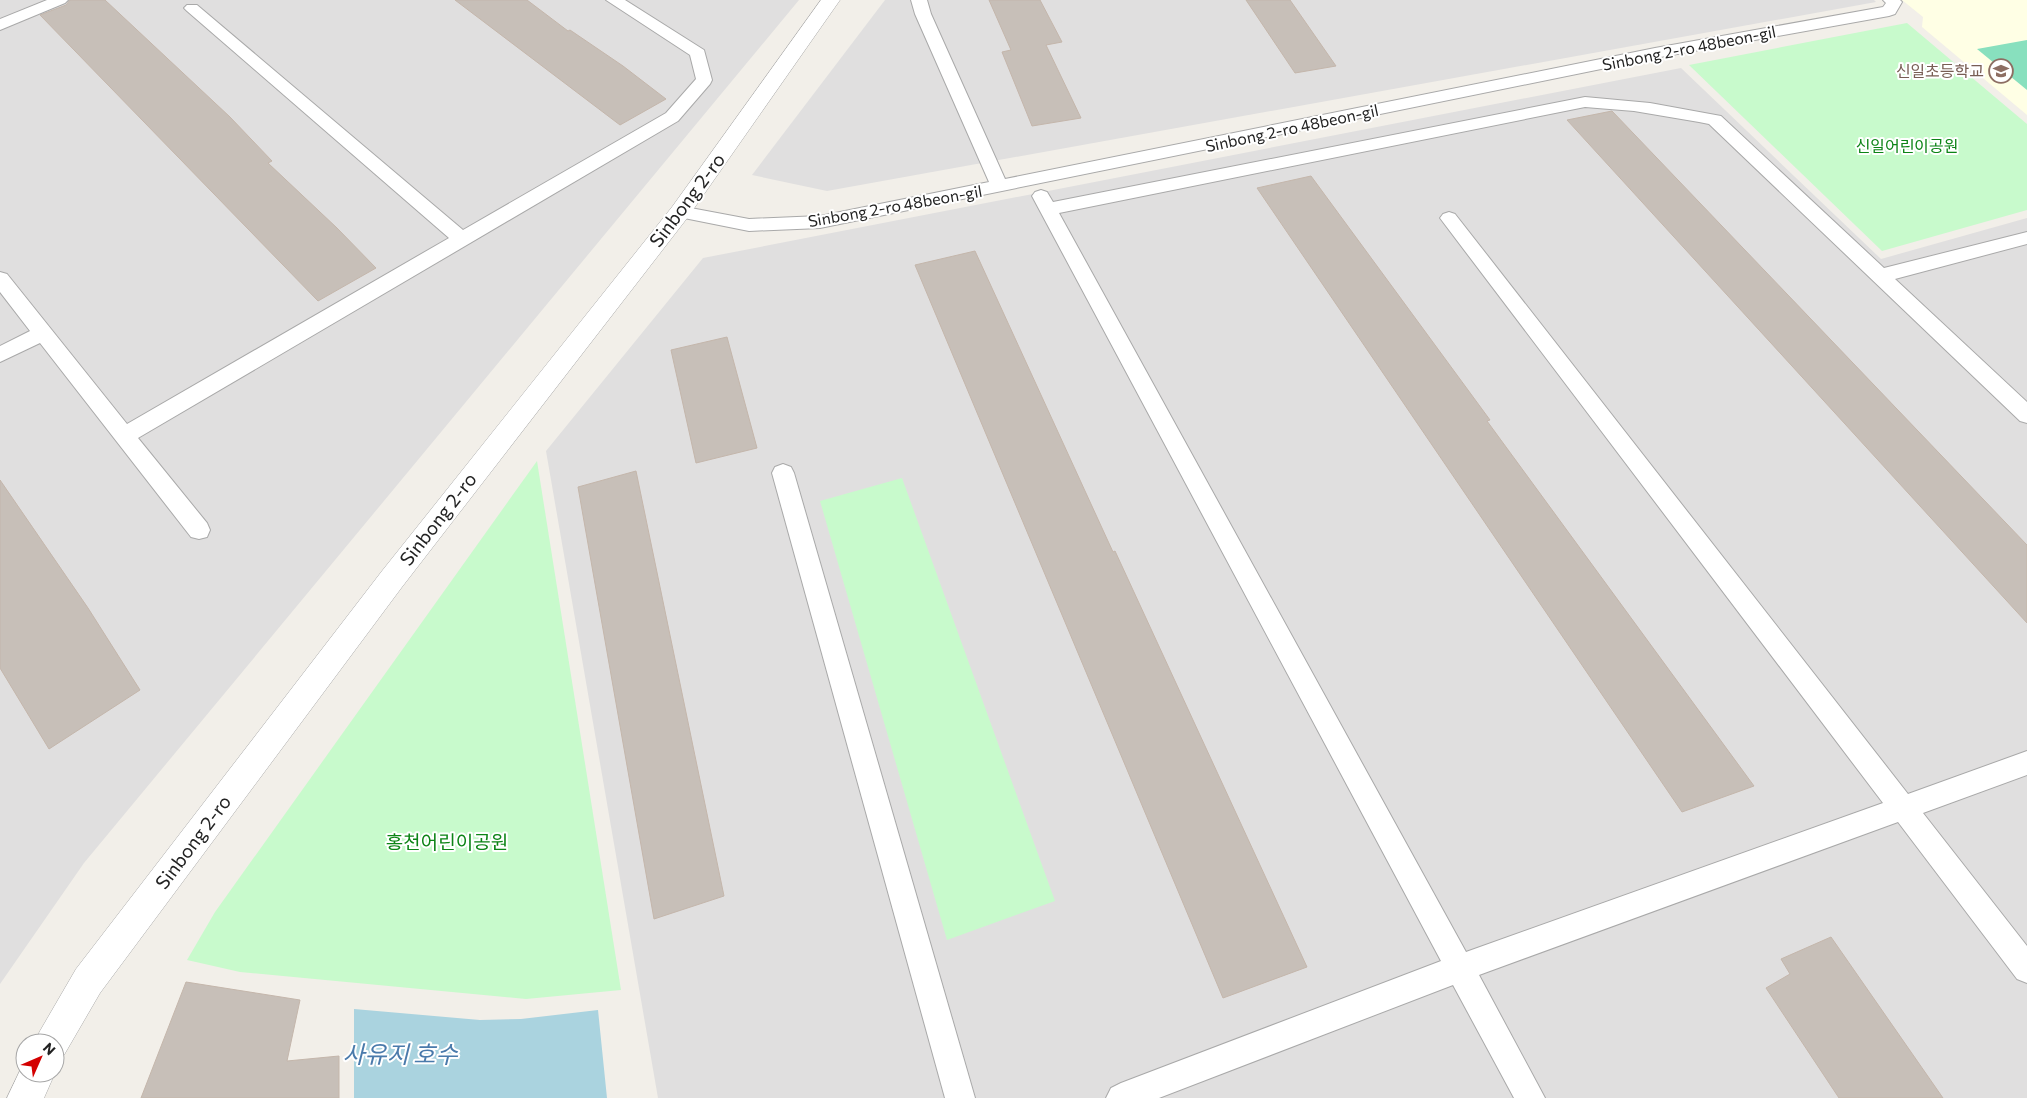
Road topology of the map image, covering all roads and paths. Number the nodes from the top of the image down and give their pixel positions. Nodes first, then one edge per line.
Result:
1 (60, 0) edge
2 (614, 0) edge
3 (831, 0) edge
4 (919, 0) edge
5 (1891, 0) edge
6 (192, 8) dead end
7 (0, 25) edge
8 (1033, 180) junction
9 (1000, 187) junction
10 (1048, 209) junction
11 (680, 212) junction
12 (1450, 218) dead end
13 (2027, 238) edge
14 (462, 239) junction
15 (1880, 276) junction
16 (0, 279) edge
17 (42, 333) junction
18 (0, 355) edge
19 (2027, 415) edge
20 (124, 436) junction
21 (783, 473) dead end
22 (198, 530) dead end
23 (2027, 762) edge
24 (1903, 808) junction
25 (1460, 968) junction
26 (2027, 969) edge
27 (58, 1033) edge
28 (32, 1083) edge
29 (25, 1098) edge
30 (960, 1098) edge
31 (1121, 1098) edge
32 (1530, 1098) edge

1 - 7 lane
2 - 14 lane
3 - 11 street, Sinbong 2-ro
4 - 9 lane
5 - 8 lane, Sinbong 2-ro 48beon-gil
6 - 14 lane
8 - 9 lane, Sinbong 2-ro 48beon-gil
8 - 10 lane
9 - 11 lane, Sinbong 2-ro 48beon-gil
10 - 15 lane
10 - 25 lane
11 - 27 street, Sinbong 2-ro
12 - 24 lane
13 - 15 lane
14 - 20 lane
15 - 19 lane
16 - 17 lane
17 - 18 lane
17 - 20 lane
20 - 22 lane
21 - 30 lane
23 - 24 lane
24 - 25 lane
24 - 26 lane
25 - 31 lane
25 - 32 lane
28 - 29 street

